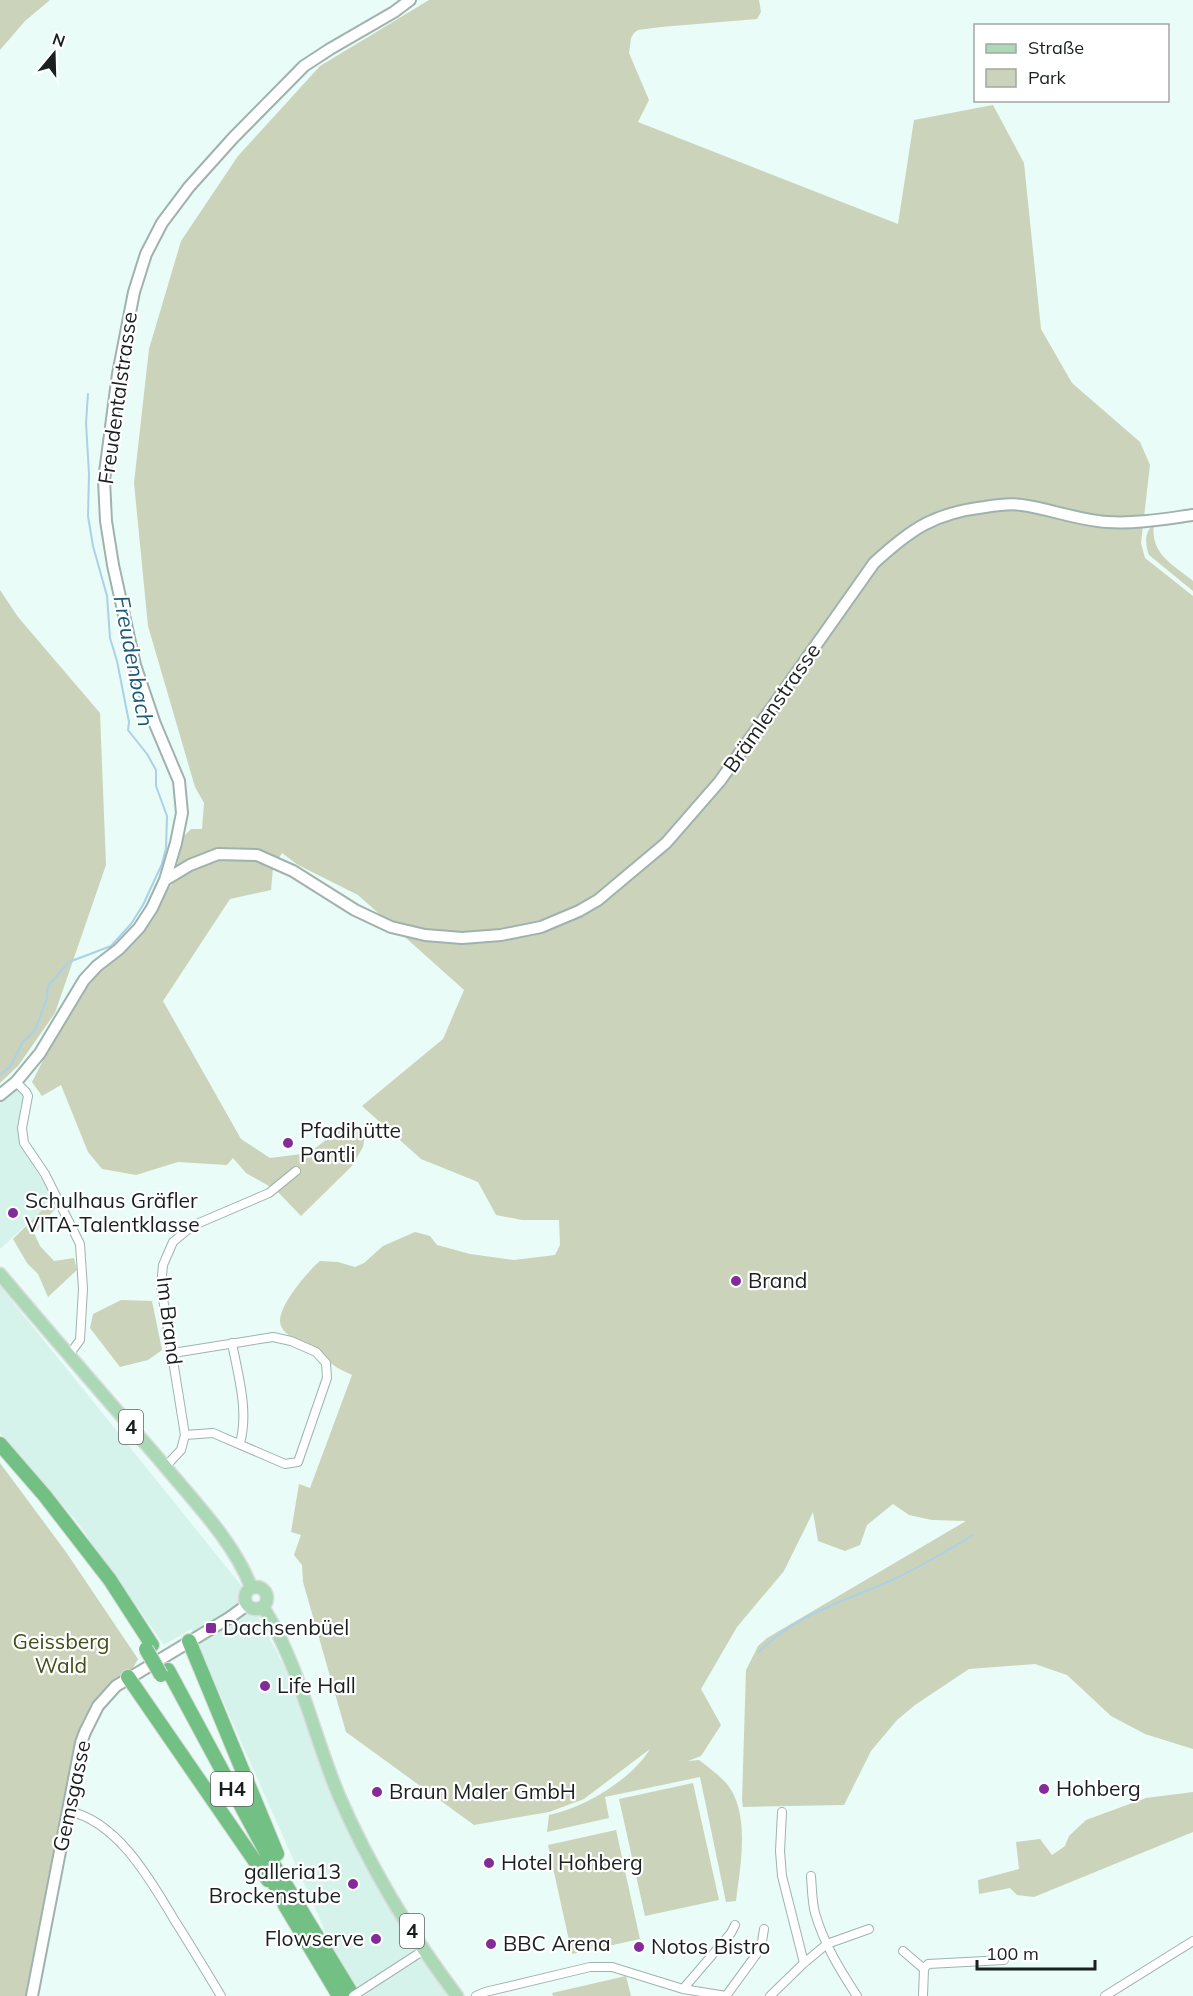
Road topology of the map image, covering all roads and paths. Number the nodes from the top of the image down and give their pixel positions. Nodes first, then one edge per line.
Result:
1 (410, 0) edge
2 (1193, 515) edge
3 (165, 880) junction
4 (16, 1082) junction
5 (0, 1095) edge
6 (296, 1171) dead end
7 (0, 1274) edge
8 (232, 1344) junction
9 (173, 1353) junction
10 (69, 1355) junction
11 (185, 1435) junction
12 (240, 1443) junction
13 (0, 1444) edge
14 (165, 1467) junction
15 (251, 1587) junction
16 (247, 1605) junction
17 (263, 1607) junction
18 (189, 1641) junction
19 (128, 1677) junction
20 (68, 1811) junction
21 (783, 1812) dead end
22 (811, 1876) dead end
23 (292, 1906) junction
24 (735, 1925) dead end
25 (764, 1929) dead end
26 (869, 1929) dead end
27 (1193, 1941) edge
28 (826, 1944) junction
29 (424, 1950) junction
30 (903, 1952) dead end
31 (1004, 1960) dead end
32 (804, 1962) junction
33 (924, 1969) junction
34 (683, 1989) junction
35 (32, 1996) edge
36 (221, 1996) edge
37 (339, 1996) edge
38 (353, 1996) edge
39 (457, 1996) edge
40 (476, 1996) edge
41 (726, 1996) edge
42 (770, 1996) edge
43 (857, 1996) edge
44 (923, 1996) edge
45 (1105, 1996) edge

1 - 3 street, Freudentalstrasse
2 - 3 street, Brämlenstrasse
3 - 4 street, Freudentalstrasse
4 - 5 street, Freudentalstrasse
4 - 10 street
6 - 9 street, Im Brand
7 - 10 main road, 4
8 - 9 street
8 - 12 street
8 - 12 street
9 - 11 street, Im Brand
10 - 14 main road, 4
11 - 12 street
11 - 14 street
13 - 23 highway, H4
14 - 15 main road, 4
15 - 16 main road
15 - 17 main road, 4
16 - 17 main road
16 - 18 street, Gemsgasse
17 - 29 main road, 4
18 - 19 street, Gemsgasse
18 - 23 highway
19 - 20 street, Gemsgasse
19 - 23 highway
20 - 35 street, Gemsgasse
20 - 36 street
21 - 32 street
22 - 28 street
23 - 37 highway, H4
23 - 38 highway, H4
24 - 34 street
25 - 41 street
26 - 28 street
27 - 45 street
28 - 32 street
28 - 43 street
29 - 38 street, bridge
29 - 39 main road, 4
30 - 33 street
31 - 33 street
32 - 42 street
33 - 44 street
34 - 40 street
34 - 41 street

